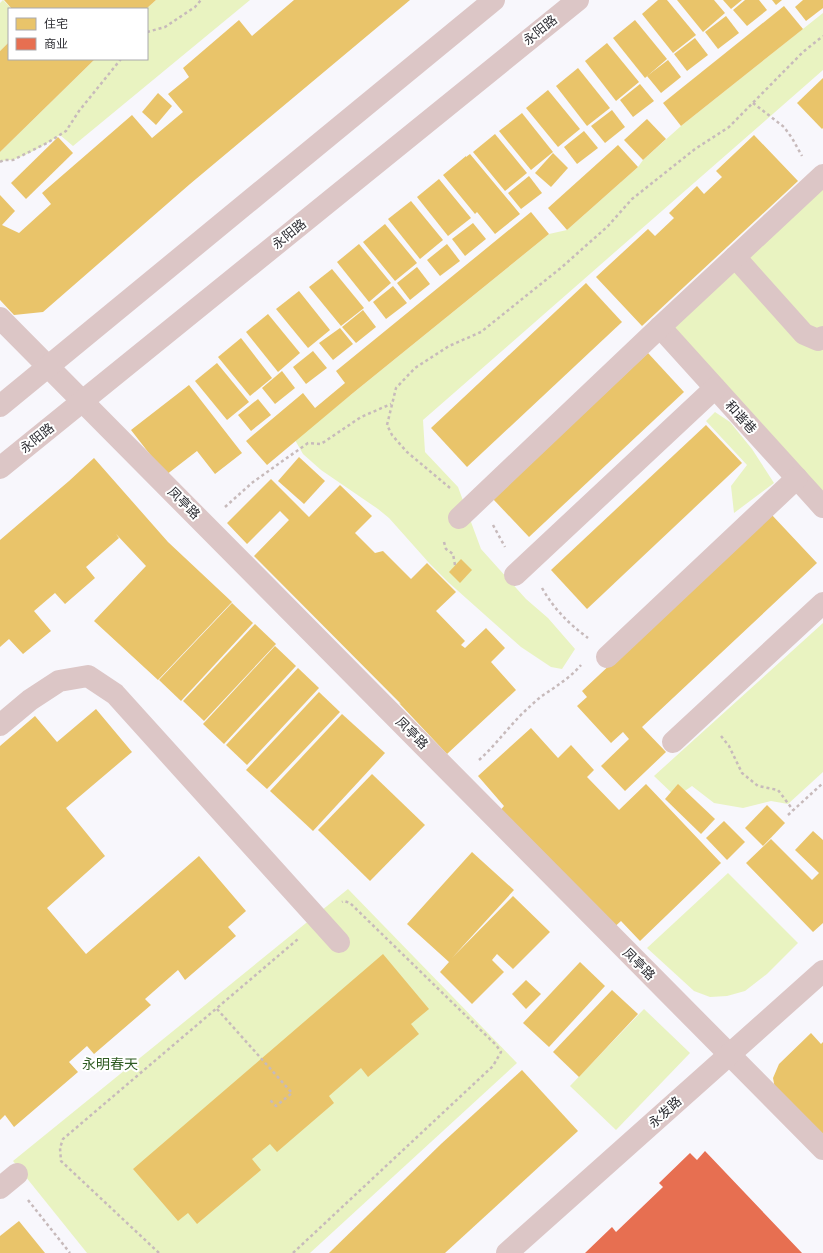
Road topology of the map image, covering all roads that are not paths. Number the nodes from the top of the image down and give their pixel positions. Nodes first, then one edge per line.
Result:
1 (494, 0) edge
2 (578, 0) edge
3 (822, 176) edge
4 (735, 257) junction
5 (0, 318) edge
6 (660, 327) junction
7 (823, 337) edge
8 (48, 366) junction
9 (716, 388) junction
10 (83, 401) junction
11 (0, 406) edge
12 (0, 468) edge
13 (797, 478) junction
14 (823, 507) edge
15 (465, 512) road end
16 (520, 571) road end
17 (823, 603) edge
18 (607, 657) dead end
19 (0, 725) edge
20 (673, 742) dead end
21 (339, 942) dead end
22 (823, 970) edge
23 (730, 1054) junction
24 (823, 1149) edge
25 (507, 1253) edge

1 - 8 street
2 - 10 street, 永阳路
3 - 4 street
4 - 6 street
4 - 7 street
5 - 8 street, 凤亭路
6 - 9 street, 和谐巷
6 - 15 street
8 - 10 street, 凤亭路
8 - 11 street
9 - 13 street, 和谐巷
9 - 16 street
10 - 12 street, 永阳路
10 - 23 street, 凤亭路
13 - 14 street, 和谐巷
13 - 18 street
17 - 20 street
19 - 21 street
22 - 23 street, 永发路
23 - 24 street, 凤亭路
23 - 25 street, 永发路

